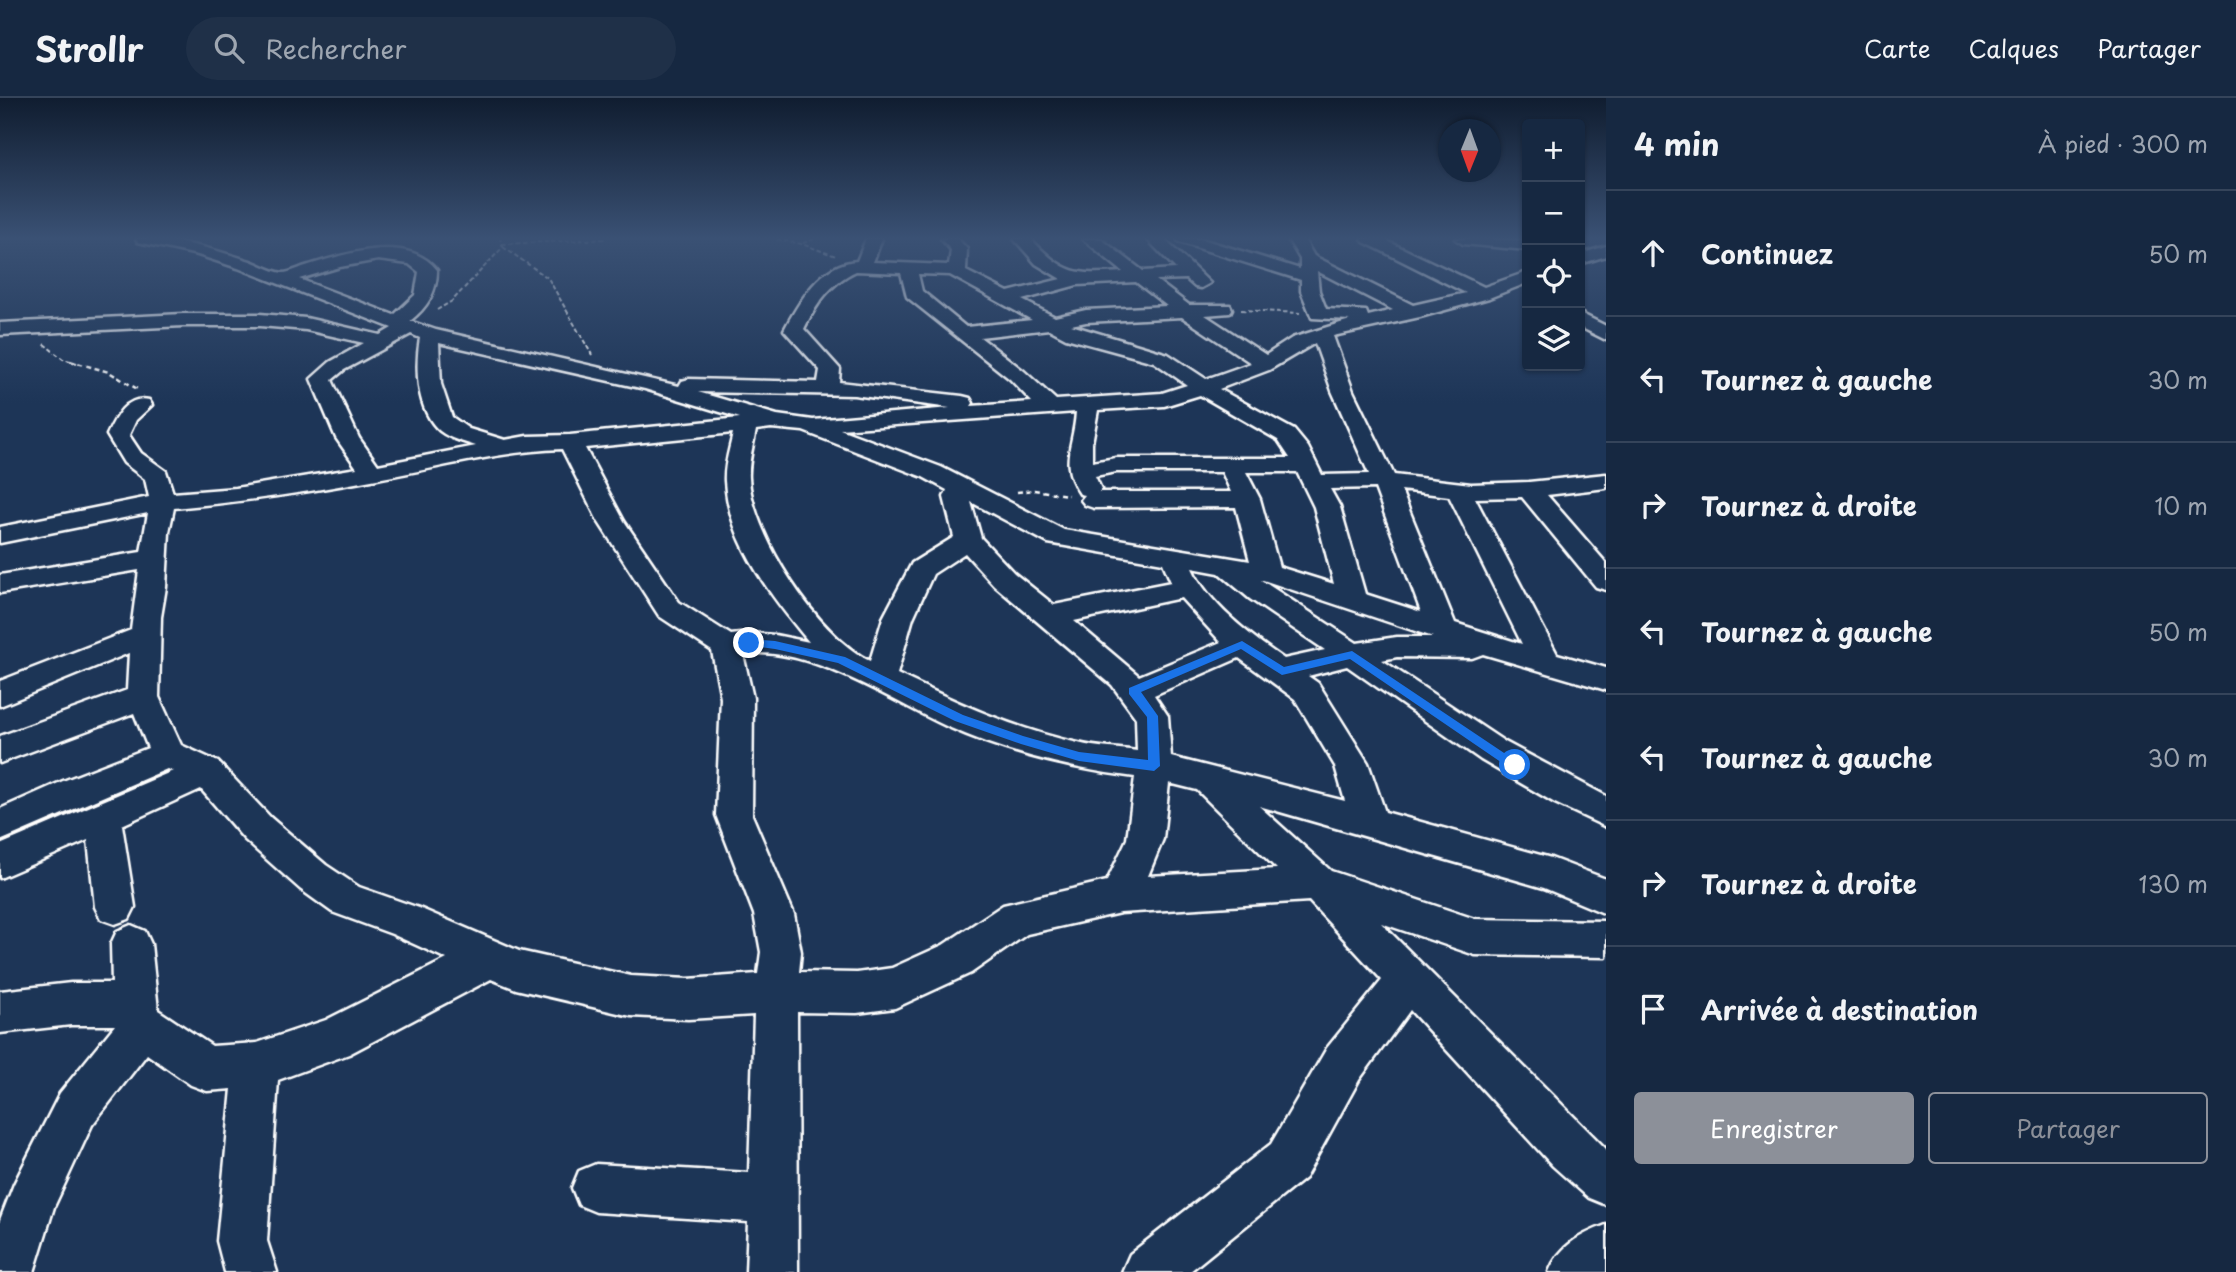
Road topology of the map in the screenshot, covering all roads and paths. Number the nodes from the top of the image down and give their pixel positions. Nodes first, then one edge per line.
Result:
1 (315, 294) edge
2 (424, 294) edge
3 (458, 294) edge
4 (559, 294) edge
5 (816, 294) edge
6 (914, 294) edge
7 (999, 294) edge
8 (1024, 294) edge
9 (1162, 294) edge
10 (1210, 294) edge
11 (1311, 294) edge
12 (1368, 294) edge
13 (1487, 294) edge
14 (1483, 295) joint
15 (1007, 298) junction
16 (1223, 309) junction
17 (1184, 310) junction
18 (1413, 313) junction
19 (1585, 322) edge
20 (1054, 323) junction
21 (1321, 323) junction
22 (7, 329) edge
23 (403, 332) junction
24 (962, 333) junction
25 (1606, 334) edge
26 (1272, 360) junction
27 (602, 375) junction
28 (650, 384) junction
29 (828, 387) junction
30 (1204, 387) junction
31 (1086, 404) junction
32 (141, 405) joint
33 (1049, 406) junction
34 (1001, 411) junction
35 (775, 422) junction
36 (746, 425) junction
37 (807, 425) junction
38 (570, 442) junction
39 (502, 447) junction
40 (1231, 465) junction
41 (1079, 471) junction
42 (372, 473) junction
43 (1309, 473) junction
44 (1384, 481) junction
45 (1605, 481) edge
46 (1458, 489) junction
47 (1529, 489) junction
48 (971, 493) junction
49 (1094, 499) junction
50 (1247, 499) junction
51 (163, 502) junction
52 (0, 534) edge
53 (968, 540) junction
54 (1140, 550) junction
55 (1173, 555) junction
56 (153, 559) junction
57 (1228, 565) junction
58 (1267, 572) junction
59 (1606, 581) edge
60 (0, 584) edge
61 (1187, 588) junction
62 (1352, 599) junction
63 (1049, 616) junction
64 (1443, 628) junction
65 (145, 636) junction
66 (1242, 645) junction
67 (726, 646) junction
68 (1498, 648) junction
69 (1352, 654) junction
70 (841, 660) junction
71 (1546, 662) junction
72 (1282, 671) junction
73 (1606, 679) edge
74 (880, 680) junction
75 (1133, 691) junction
76 (0, 694) edge
77 (143, 697) junction
78 (0, 750) edge
79 (168, 754) junction
80 (1154, 766) junction
81 (206, 772) junction
82 (1209, 782) junction
83 (1606, 812) edge
84 (103, 817) junction
85 (1370, 822) junction
86 (0, 825) edge
87 (0, 862) edge
88 (0, 874) edge
89 (0, 880) edge
90 (1318, 884) junction
91 (1120, 896) junction
92 (1606, 897) edge
93 (115, 906) dead end
94 (1606, 939) edge
95 (131, 944) dead end
96 (489, 959) junction
97 (1408, 979) junction
98 (776, 994) junction
99 (0, 1012) edge
100 (138, 1015) junction
101 (257, 1065) junction
102 (1606, 1181) edge
103 (597, 1188) dead end
104 (775, 1199) junction
105 (1606, 1250) edge
106 (8, 1272) edge
107 (251, 1272) edge
108 (772, 1272) edge
109 (1148, 1272) edge
110 (1575, 1272) edge

1 - 23 street
2 - 23 street
3 - 23 path
4 - 27 path
5 - 29 street
6 - 24 street
7 - 15 street
8 - 15 street
9 - 17 street
10 - 16 street
11 - 21 street
12 - 18 street
13 - 14 street
14 - 18 street
15 - 20 street
16 - 17 street
16 - 21 path
16 - 26 street
17 - 20 street
17 - 26 street
18 - 21 street
19 - 25 street
20 - 24 street
20 - 30 street
21 - 26 street
21 - 44 street
22 - 23 street
22 - 32 path
23 - 27 street
23 - 39 street
23 - 42 street
24 - 33 street
26 - 30 street
27 - 28 street
28 - 29 street
28 - 35 street
29 - 34 street
30 - 31 street
30 - 43 street
31 - 33 street
31 - 41 street
32 - 51 street
33 - 34 street
34 - 37 street
35 - 36 street
35 - 37 street
36 - 38 street
36 - 70 street
37 - 48 street
38 - 39 street
38 - 67 street
39 - 42 street
40 - 41 street
40 - 43 street
40 - 50 street
41 - 49 street
42 - 51 street
43 - 44 street
43 - 62 street
44 - 46 street
44 - 64 street
45 - 47 street
46 - 47 street
46 - 71 street
47 - 59 street
48 - 49 path
48 - 53 street
48 - 54 street
49 - 50 street
49 - 54 street
50 - 58 street
51 - 52 street
51 - 56 street
53 - 63 street
53 - 74 street
54 - 55 street
55 - 57 street
55 - 61 street
56 - 60 street
56 - 65 street
57 - 58 street
57 - 69 street
58 - 62 street
61 - 63 street
61 - 66 street
62 - 64 street
63 - 75 street
64 - 68 street
65 - 76 street
65 - 77 street
66 - 72 street
66 - 75 street
67 - 70 street
67 - 98 street
68 - 69 street
68 - 71 street
69 - 72 street
69 - 83 street
70 - 74 street
71 - 73 street
72 - 85 street
74 - 80 street
75 - 80 street
77 - 78 street
77 - 79 street
79 - 81 street
79 - 86 street
80 - 82 street
80 - 91 street
81 - 84 street
81 - 96 street
82 - 85 street
82 - 90 street
84 - 87 street
84 - 93 street
85 - 92 street
88 - 89 street
90 - 91 street
90 - 94 street
90 - 97 street
91 - 98 street
95 - 100 street
96 - 98 street
96 - 101 street
97 - 102 street
97 - 109 street
98 - 104 street
99 - 100 street
100 - 101 street
100 - 106 street
101 - 107 street
103 - 104 street
104 - 108 street
105 - 110 street

